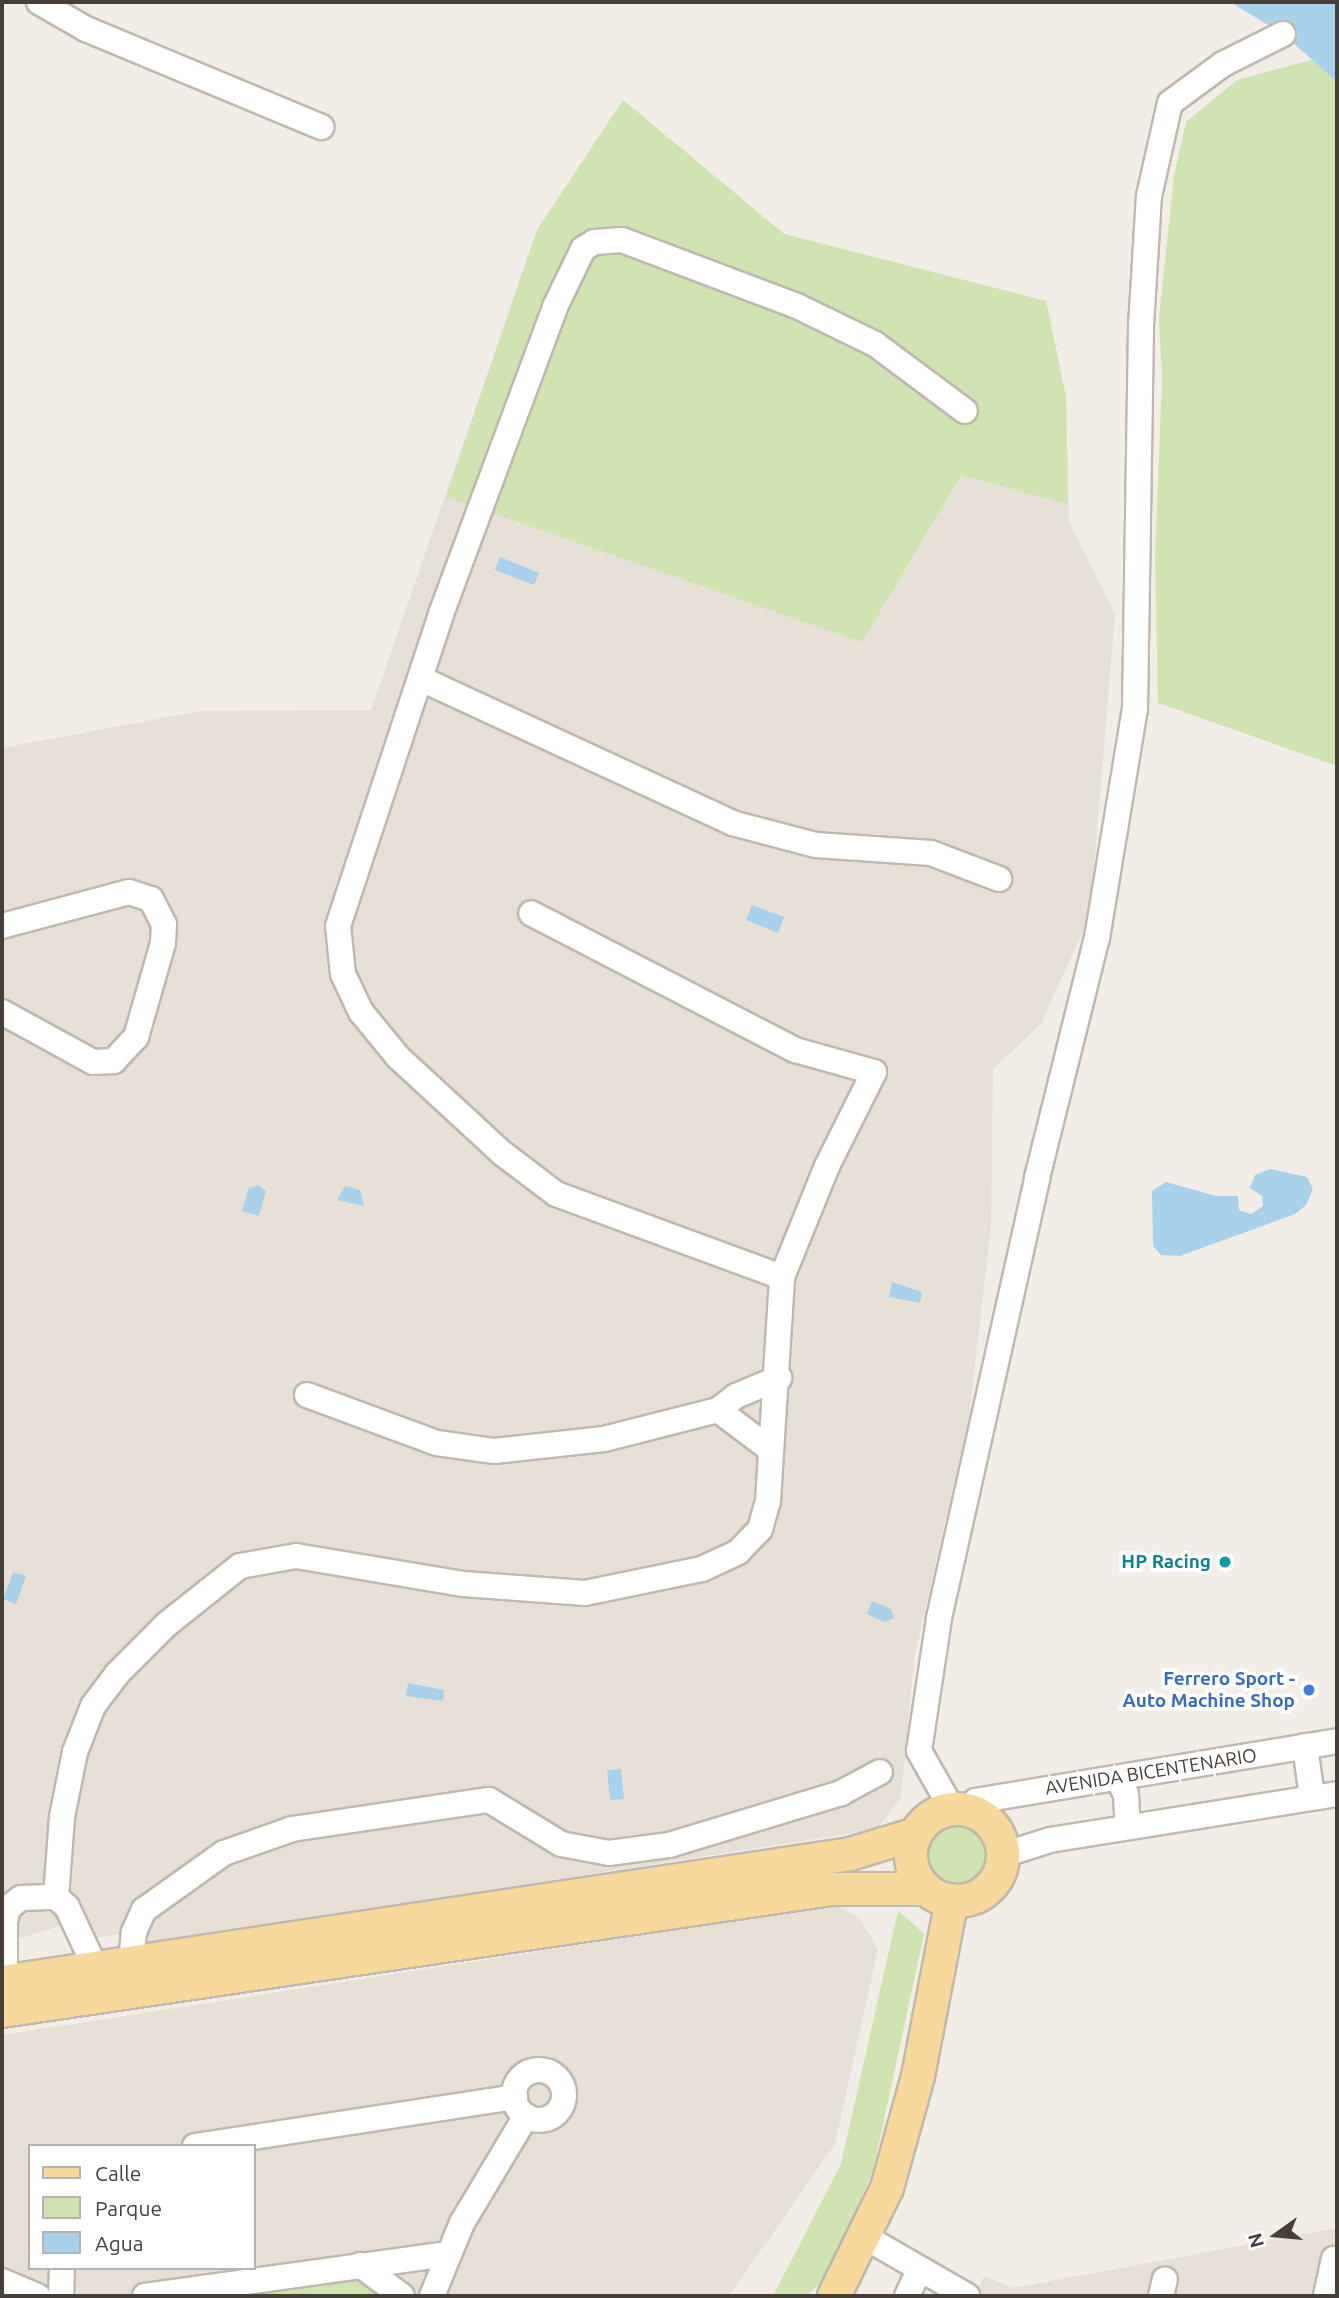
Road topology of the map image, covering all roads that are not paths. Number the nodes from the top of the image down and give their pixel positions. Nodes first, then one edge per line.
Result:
1 (39, 2) edge
2 (1283, 34) dead end
3 (321, 127) dead end
4 (965, 411) dead end
5 (421, 679) junction
6 (999, 879) dead end
7 (531, 913) dead end
8 (2, 926) edge
9 (2, 1012) edge
10 (782, 1278) junction
11 (779, 1378) junction
12 (307, 1395) dead end
13 (718, 1410) junction
14 (771, 1450) junction
15 (1337, 1741) edge
16 (1305, 1746) junction
17 (880, 1772) dead end
18 (1117, 1778) junction
19 (1337, 1794) edge
20 (1312, 1797) junction
21 (960, 1809) junction
22 (1128, 1827) junction
23 (916, 1834) junction
24 (1003, 1855) junction
25 (939, 1895) junction
26 (56, 1897) junction
27 (5, 1904) edge
28 (131, 1964) junction
29 (96, 1969) junction
30 (3, 1991) edge
31 (211, 2144) edge
32 (865, 2237) junction
33 (449, 2254) junction
34 (1334, 2259) dead end
35 (359, 2265) junction
36 (62, 2270) edge
37 (919, 2270) junction
38 (2, 2281) edge
39 (38, 2296) edge
40 (61, 2296) edge
41 (145, 2296) edge
42 (402, 2296) edge
43 (432, 2296) edge
44 (836, 2296) edge
45 (907, 2296) edge
46 (967, 2296) edge
47 (1326, 2296) edge

1 - 3 street
2 - 21 street
4 - 5 street
5 - 6 street
5 - 10 street
7 - 10 street
8 - 9 street
10 - 11 street
11 - 13 street
11 - 14 street
12 - 13 street
13 - 14 street
14 - 26 street
15 - 16 street, AVENIDA BICENTENARIO
16 - 18 street, AVENIDA BICENTENARIO
16 - 20 street
17 - 28 street
18 - 21 street, AVENIDA BICENTENARIO
18 - 22 street
19 - 20 street
20 - 22 street
21 - 23 main road
21 - 24 main road
22 - 24 street
23 - 25 main road
23 - 28 main road
24 - 25 main road
25 - 30 main road
25 - 32 main road
26 - 27 street
26 - 29 street
27 - 30 street
28 - 29 main road
29 - 30 main road
31 - 33 street
32 - 37 street
32 - 44 main road
33 - 35 street
33 - 43 street
34 - 47 street
35 - 41 street
35 - 42 street
36 - 40 street
37 - 45 street
37 - 46 street
38 - 39 street

